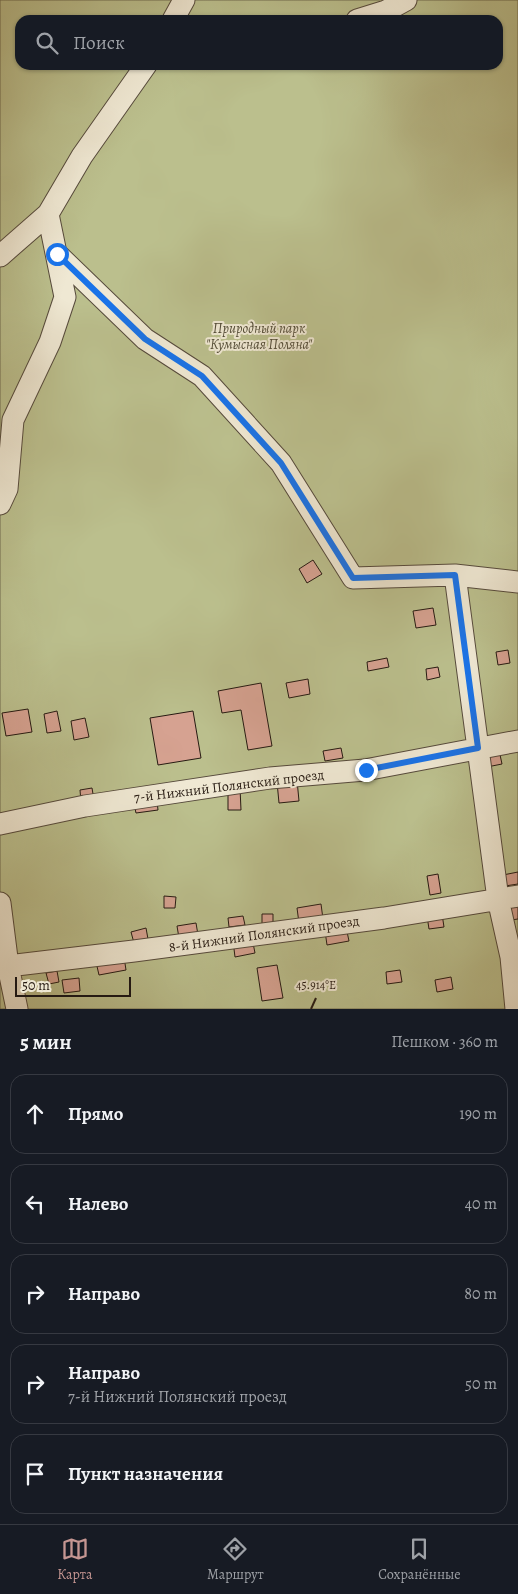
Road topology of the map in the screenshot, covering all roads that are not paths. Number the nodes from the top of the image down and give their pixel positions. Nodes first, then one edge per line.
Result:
1 (184, 0) edge
2 (406, 0) edge
3 (176, 15) edge
4 (373, 15) edge
5 (142, 70) edge
6 (48, 214) junction
7 (57, 254) junction
8 (0, 256) edge
9 (0, 504) edge
10 (455, 575) junction
11 (518, 582) edge
12 (518, 742) edge
13 (478, 748) junction
14 (0, 824) edge
15 (508, 898) edge
16 (0, 903) edge
17 (8, 966) junction
18 (16, 1009) edge
19 (516, 1009) edge

1 - 3 street
2 - 4 street
5 - 6 street
6 - 7 street
6 - 8 street
7 - 9 street
7 - 10 street
10 - 11 street
10 - 13 street
12 - 13 street, 7-й Нижний Полянский проезд
13 - 14 street, 7-й Нижний Полянский проезд
13 - 15 street
15 - 17 street, 8-й Нижний Полянский проезд
15 - 19 street
16 - 17 street
17 - 18 street

